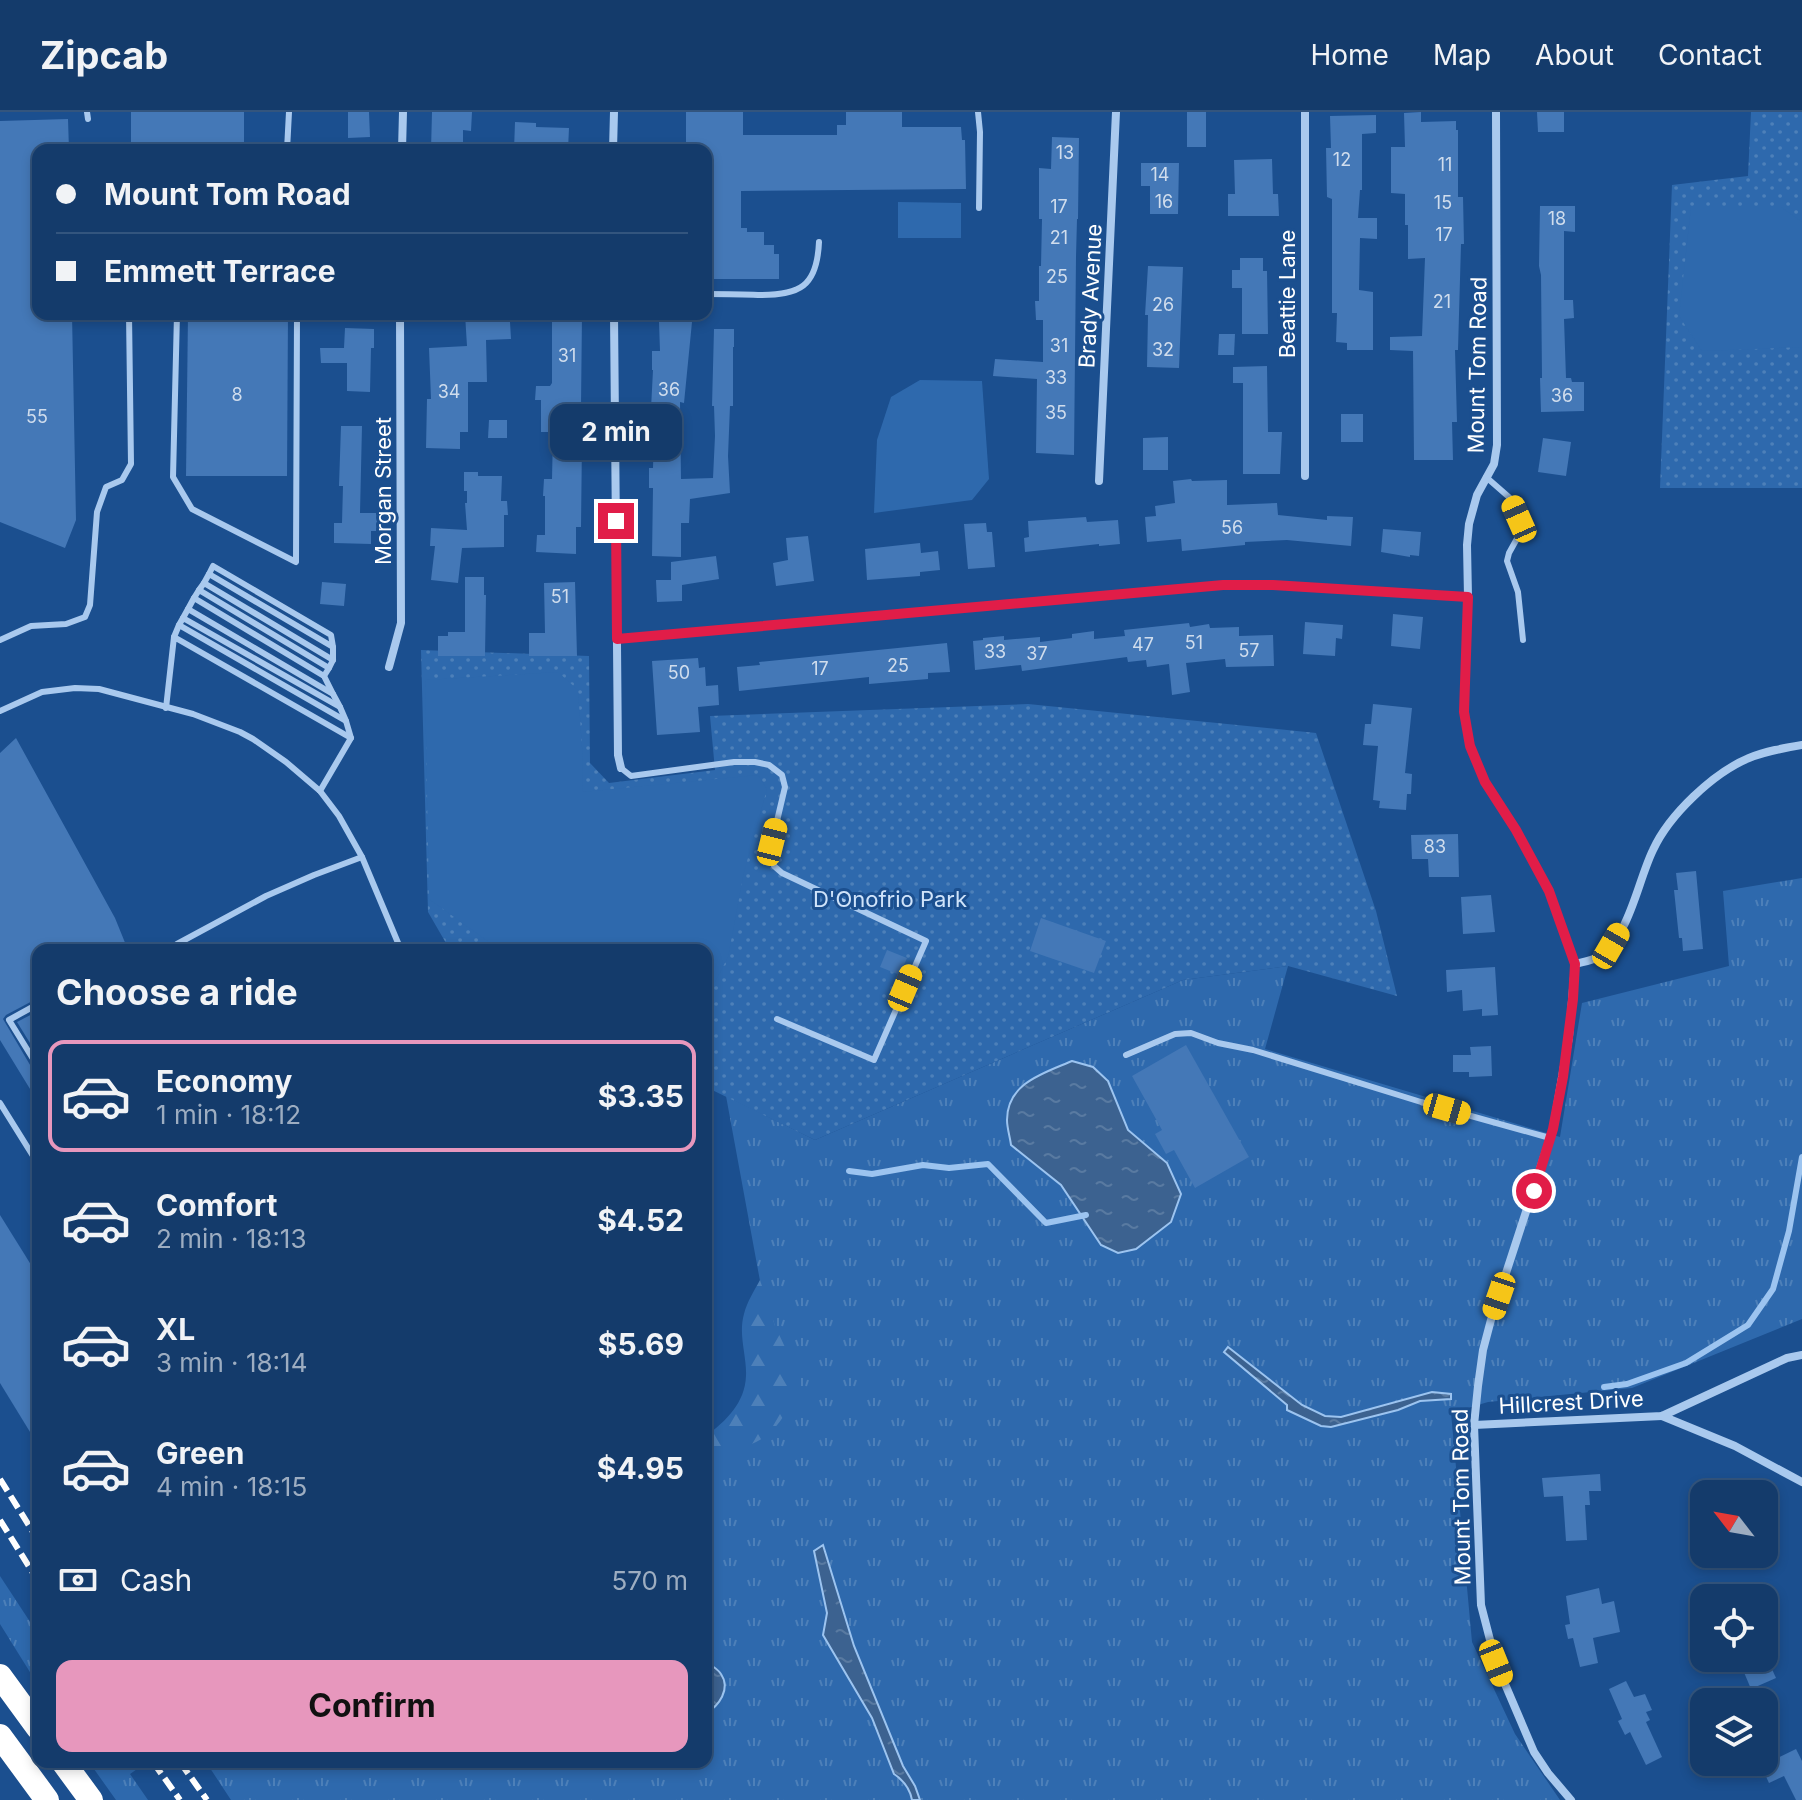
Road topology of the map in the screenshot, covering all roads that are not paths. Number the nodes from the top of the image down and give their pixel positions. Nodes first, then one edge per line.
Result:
1 (289, 112) edge
2 (403, 112) edge
3 (614, 112) edge
4 (978, 112) edge
5 (1116, 112) edge
6 (1305, 112) edge
7 (1496, 112) edge
8 (287, 144) edge
9 (402, 144) edge
10 (613, 144) edge
11 (979, 208) dead end
12 (819, 242) dead end
13 (712, 294) edge
14 (129, 320) edge
15 (177, 320) edge
16 (297, 320) edge
17 (400, 320) edge
18 (614, 320) edge
19 (1305, 476) dead end
20 (1486, 476) junction
21 (1099, 481) dead end
22 (202, 586) junction
23 (1468, 597) junction
24 (194, 598) junction
25 (188, 609) junction
26 (183, 618) junction
27 (179, 625) junction
28 (174, 637) junction
29 (617, 639) junction
30 (0, 640) edge
31 (1523, 640) dead end
32 (333, 660) junction
33 (389, 667) dead end
34 (329, 668) junction
35 (324, 676) junction
36 (333, 694) junction
37 (340, 707) junction
38 (166, 708) junction
39 (0, 711) edge
40 (346, 721) junction
41 (351, 738) junction
42 (1802, 745) edge
43 (621, 768) joint
44 (320, 791) junction
45 (362, 857) junction
46 (177, 944) dead end
47 (398, 944) edge
48 (1575, 964) junction
49 (32, 1007) edge
50 (777, 1019) dead end
51 (1126, 1055) dead end
52 (32, 1057) edge
53 (0, 1103) edge
54 (1550, 1138) junction
55 (32, 1152) edge
56 (1802, 1355) edge
57 (1662, 1416) junction
58 (1474, 1425) junction
59 (1802, 1482) edge
60 (0, 1676) edge
61 (32, 1720) edge
62 (0, 1736) edge
63 (67, 1768) edge
64 (47, 1800) edge
65 (91, 1800) edge
66 (1571, 1800) edge

1 - 8 lane
2 - 9 street
3 - 10 street
4 - 11 lane
5 - 21 street, Brady Avenue
6 - 19 street, Beattie Lane
7 - 20 street, Mount Tom Road
12 - 13 lane
14 - 30 lane
15 - 16 lane
17 - 33 street, Morgan Street
18 - 29 street
20 - 23 street, Mount Tom Road
20 - 31 lane
22 - 24 lane
22 - 32 lane
22 - 32 lane
22 - 34 lane
23 - 29 street
23 - 48 street, Mount Tom Road
24 - 25 lane
24 - 35 lane
25 - 26 lane
25 - 36 lane
26 - 27 lane
26 - 37 lane
27 - 28 lane
27 - 40 lane
28 - 38 lane
28 - 41 lane
29 - 43 street
32 - 34 lane
34 - 35 lane
35 - 36 lane
36 - 37 lane
37 - 40 lane
38 - 39 lane
38 - 44 lane
40 - 41 lane
41 - 44 lane
42 - 48 street
43 - 50 lane
44 - 45 lane
45 - 46 lane
45 - 47 lane
48 - 54 street, Mount Tom Road
49 - 52 lane
51 - 54 lane
53 - 55 lane
54 - 58 street, Mount Tom Road
56 - 57 street, Hillcrest Drive
57 - 58 street, Hillcrest Drive
57 - 59 street
58 - 66 street, Mount Tom Road
60 - 61 highway
62 - 64 highway
63 - 65 highway

